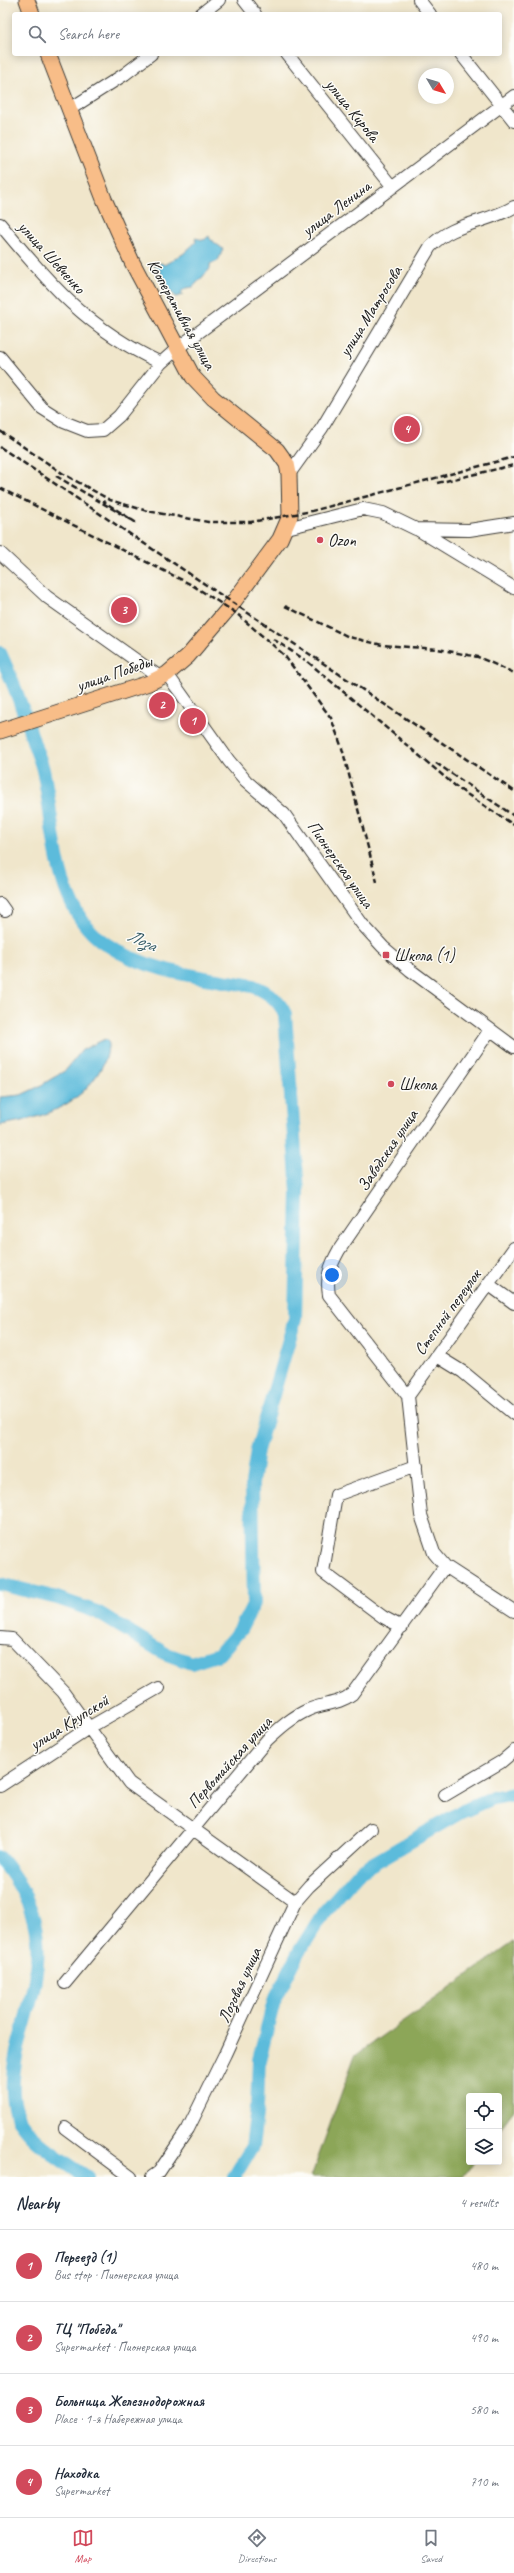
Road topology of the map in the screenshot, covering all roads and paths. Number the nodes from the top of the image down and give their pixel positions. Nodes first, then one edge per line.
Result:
1 (27, 0) edge
2 (219, 0) edge
3 (244, 0) edge
4 (420, 0) edge
5 (31, 12) edge
6 (204, 12) edge
7 (253, 12) edge
8 (429, 12) edge
9 (49, 56) edge
10 (148, 56) edge
11 (289, 56) edge
12 (463, 56) edge
13 (514, 96) edge
14 (501, 106) junction
15 (70, 109) junction
16 (514, 121) edge
17 (393, 187) junction
18 (514, 207) edge
19 (0, 224) edge
20 (178, 347) junction
21 (0, 357) edge
22 (161, 363) junction
23 (289, 474) junction
24 (514, 523) edge
25 (287, 528) junction
26 (416, 529) junction
27 (0, 553) edge
28 (264, 560) joint
29 (514, 588) edge
30 (164, 676) junction
31 (0, 731) edge
32 (490, 1030) junction
33 (514, 1047) edge
34 (514, 1248) edge
35 (488, 1284) junction
36 (514, 1303) edge
37 (437, 1356) junction
38 (408, 1396) junction
39 (514, 1414) edge
40 (416, 1466) junction
41 (445, 1566) junction
42 (514, 1611) edge
43 (402, 1627) junction
44 (0, 1638) edge
45 (158, 1688) dead end
46 (90, 1728) junction
47 (514, 1751) edge
48 (0, 1786) edge
49 (445, 1795) dead end
50 (191, 1830) junction
51 (371, 1830) dead end
52 (295, 1902) junction
53 (65, 1983) dead end
54 (65, 2128) dead end
55 (155, 2175) edge
56 (131, 2177) edge

1 - 5 main road
2 - 6 street
3 - 7 street
4 - 8 street
9 - 15 main road, Кооперативная улица
10 - 15 street
11 - 17 street, улица Кирова
12 - 14 street
13 - 14 street, улица Ленина
14 - 16 street
14 - 17 street, улица Ленина
15 - 20 main road, Кооперативная улица
17 - 20 street, улица Ленина
18 - 23 street, улица Матросова
19 - 22 street, улица Шевченко
20 - 22 street, улица Ленина
20 - 23 main road, Кооперативная улица
21 - 22 street, улица Ленина
23 - 25 main road, Кооперативная улица
24 - 26 street
25 - 26 street
25 - 28 main road, Кооперативная улица
26 - 29 street
27 - 30 street, Пионерская улица
28 - 30 main road, улица Победы
30 - 31 main road, улица Победы
30 - 32 street, Пионерская улица
32 - 33 street, Пионерская улица
32 - 38 street, Заводская улица
34 - 35 street, Степной переулок
35 - 36 street
35 - 37 street, Степной переулок
37 - 38 street, Степной переулок
37 - 39 street
38 - 40 street
40 - 41 street
40 - 43 street
41 - 42 street
41 - 43 street, Первомайская улица
43 - 50 street, Первомайская улица
44 - 46 street
45 - 46 street, улица Крупской
46 - 48 street, улица Крупской
46 - 50 street
47 - 49 street
50 - 52 street
50 - 53 street, Первомайская улица
51 - 52 street, Лозовая улица
52 - 55 street, Лозовая улица
54 - 56 street

